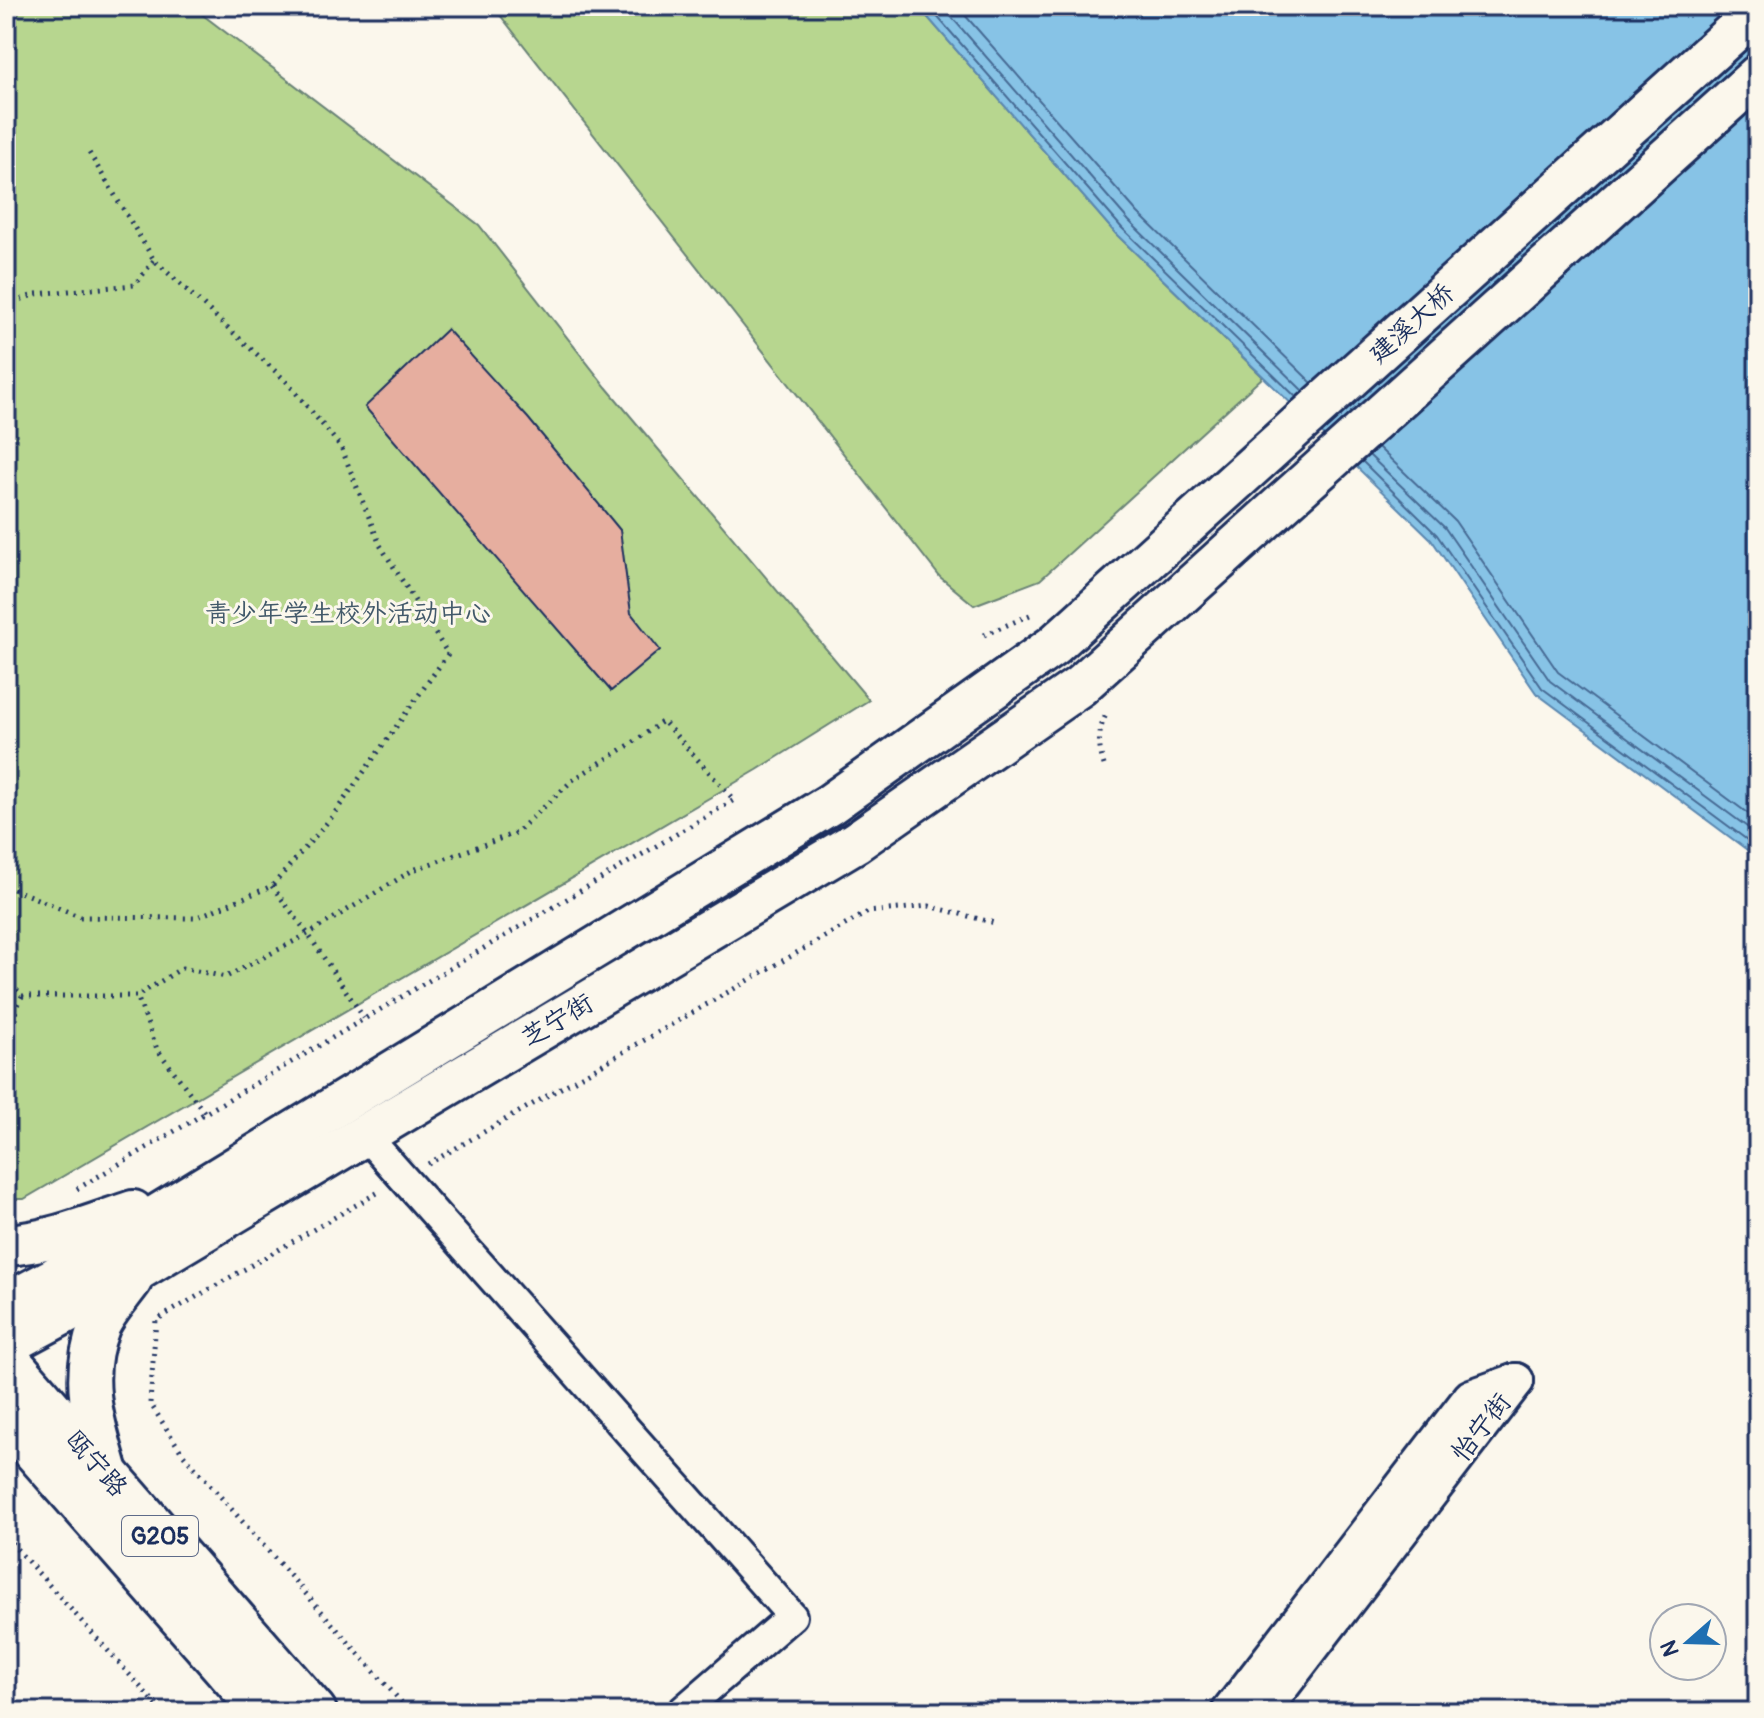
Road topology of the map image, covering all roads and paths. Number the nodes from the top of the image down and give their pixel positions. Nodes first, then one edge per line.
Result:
1 (1758, 10) edge
2 (1758, 75) edge
3 (88, 151) dead end
4 (154, 260) junction
5 (6, 305) edge
6 (1051, 624) junction
7 (984, 635) dead end
8 (1094, 672) joint
9 (1113, 707) dead end
10 (1104, 765) dead end
11 (6, 886) edge
12 (272, 886) junction
13 (308, 934) junction
14 (6, 978) edge
15 (22, 996) junction
16 (137, 996) junction
17 (364, 1018) junction
18 (6, 1025) edge
19 (205, 1113) junction
20 (365, 1135) junction
21 (201, 1189) junction
22 (68, 1195) dead end
23 (6, 1245) edge
24 (139, 1270) junction
25 (6, 1304) edge
26 (6, 1345) edge
27 (6, 1359) edge
28 (6, 1417) edge
29 (6, 1453) edge
30 (55, 1473) junction
31 (110, 1479) junction
32 (6, 1537) edge
33 (163, 1712) edge
34 (265, 1712) edge
35 (314, 1712) edge
36 (681, 1712) edge
37 (1229, 1712) edge
38 (1262, 1712) edge

1 - 6 main road, 建溪大桥
2 - 8 main road, 建溪大桥
3 - 4 path
4 - 5 path
4 - 12 path
6 - 7 path
6 - 21 main road, 芝宁街
8 - 20 main road, 芝宁街
9 - 10 path
11 - 12 path
12 - 13 path
13 - 16 path
13 - 17 path
13 - 17 path
14 - 15 path
15 - 16 path
15 - 18 path
16 - 19 path
17 - 19 path
19 - 22 path
20 - 24 main road, 芝宁街
20 - 36 street
21 - 23 main road
21 - 25 main road, 芝宁街
24 - 26 main road, 芝宁街
24 - 31 main road
27 - 31 highway, 瓯宁路 / G205
28 - 30 highway, 瓯宁路 / G205
29 - 30 main road
30 - 34 highway, 瓯宁路 / G205
31 - 35 highway, 瓯宁路 / G205
32 - 33 path
37 - 38 street, 怡宁街

